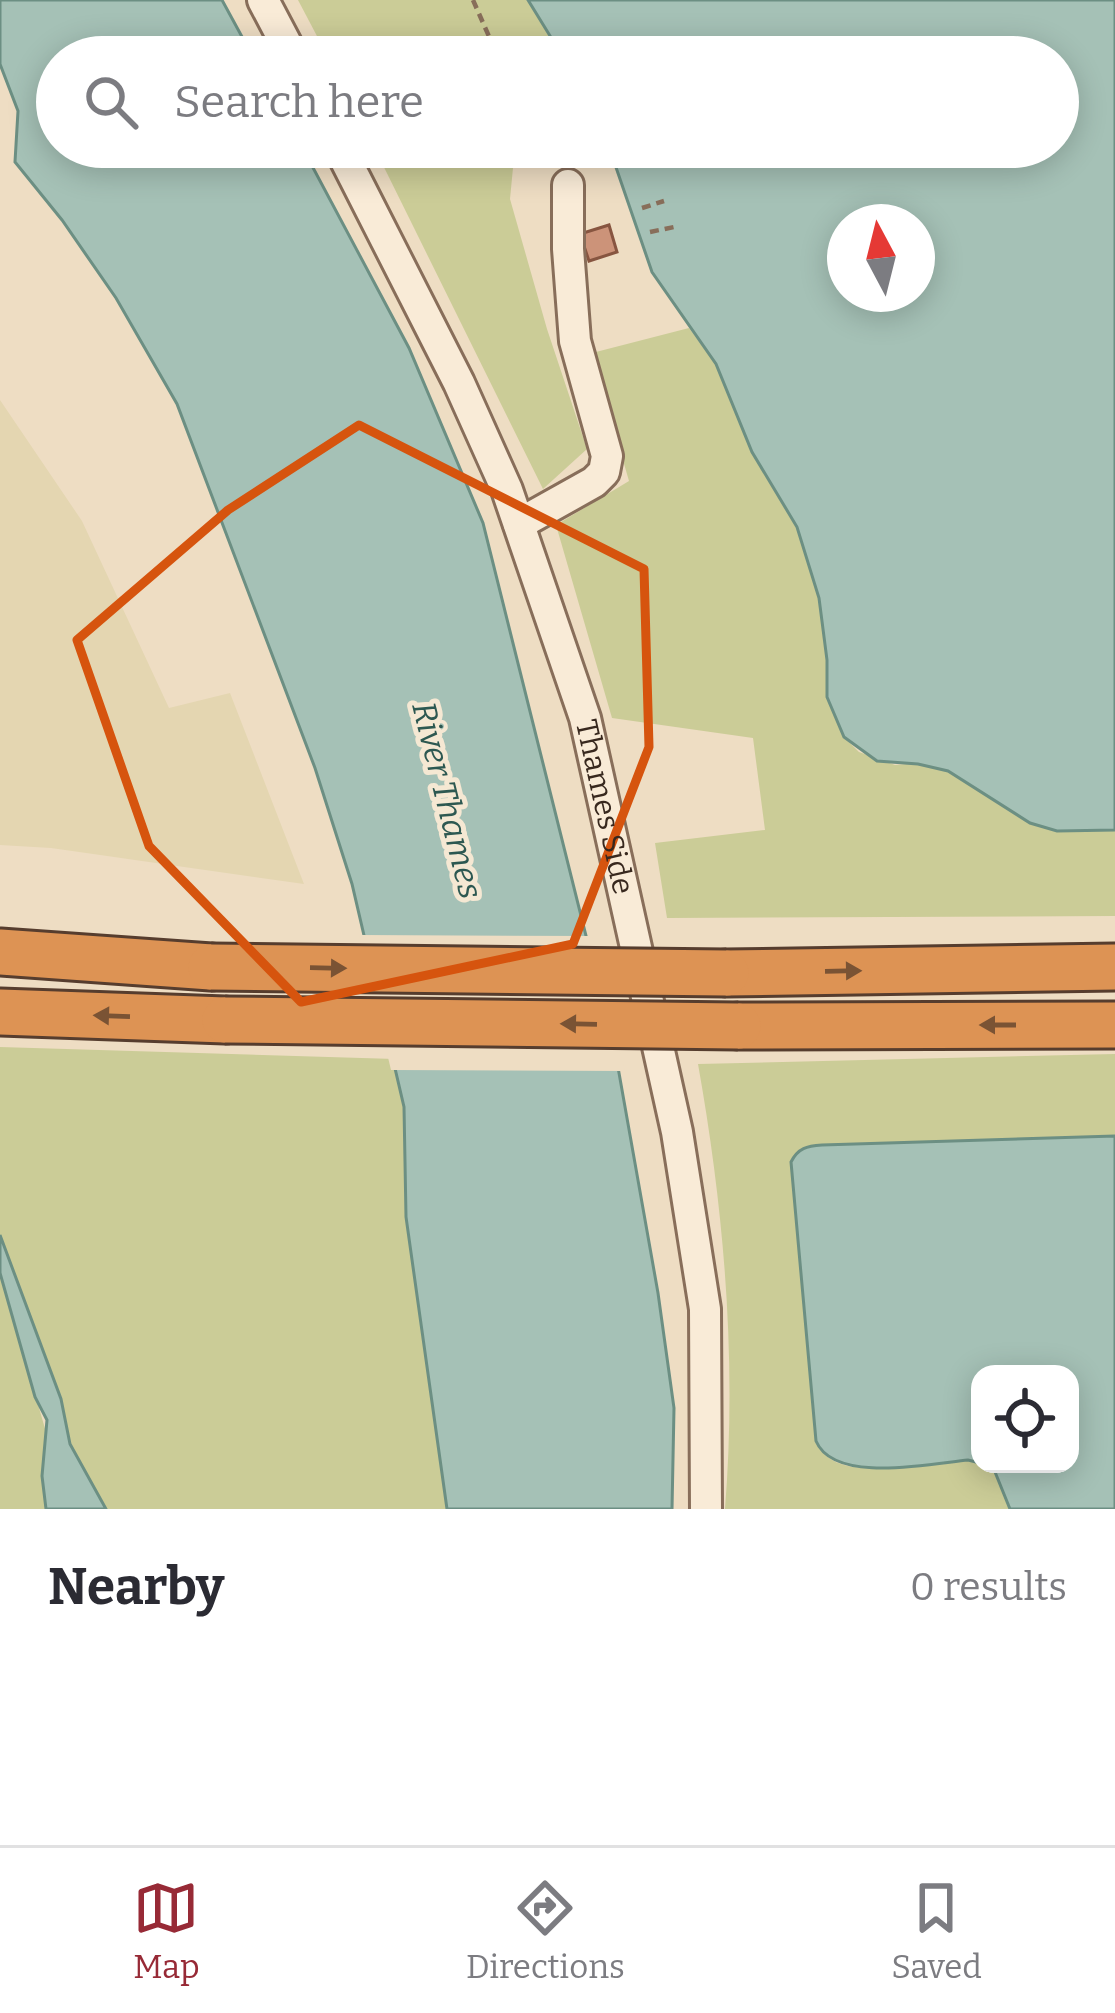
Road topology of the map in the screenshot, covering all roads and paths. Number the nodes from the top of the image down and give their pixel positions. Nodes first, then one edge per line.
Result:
1 (263, 0) edge
2 (473, 0) edge
3 (282, 36) edge
4 (489, 36) edge
5 (350, 168) edge
6 (568, 185) dead end
7 (664, 201) dead end
8 (642, 208) dead end
9 (674, 227) dead end
10 (650, 232) dead end
11 (519, 524) junction
12 (0, 952) edge
13 (1115, 967) edge
14 (0, 1012) edge
15 (1115, 1024) edge
16 (706, 1509) edge

1 - 3 street
2 - 4 path
5 - 11 street, Thames Side
6 - 11 street
7 - 8 path
9 - 10 path
11 - 16 street, Thames Side
12 -> 13 highway, bridge
15 -> 14 highway, bridge

